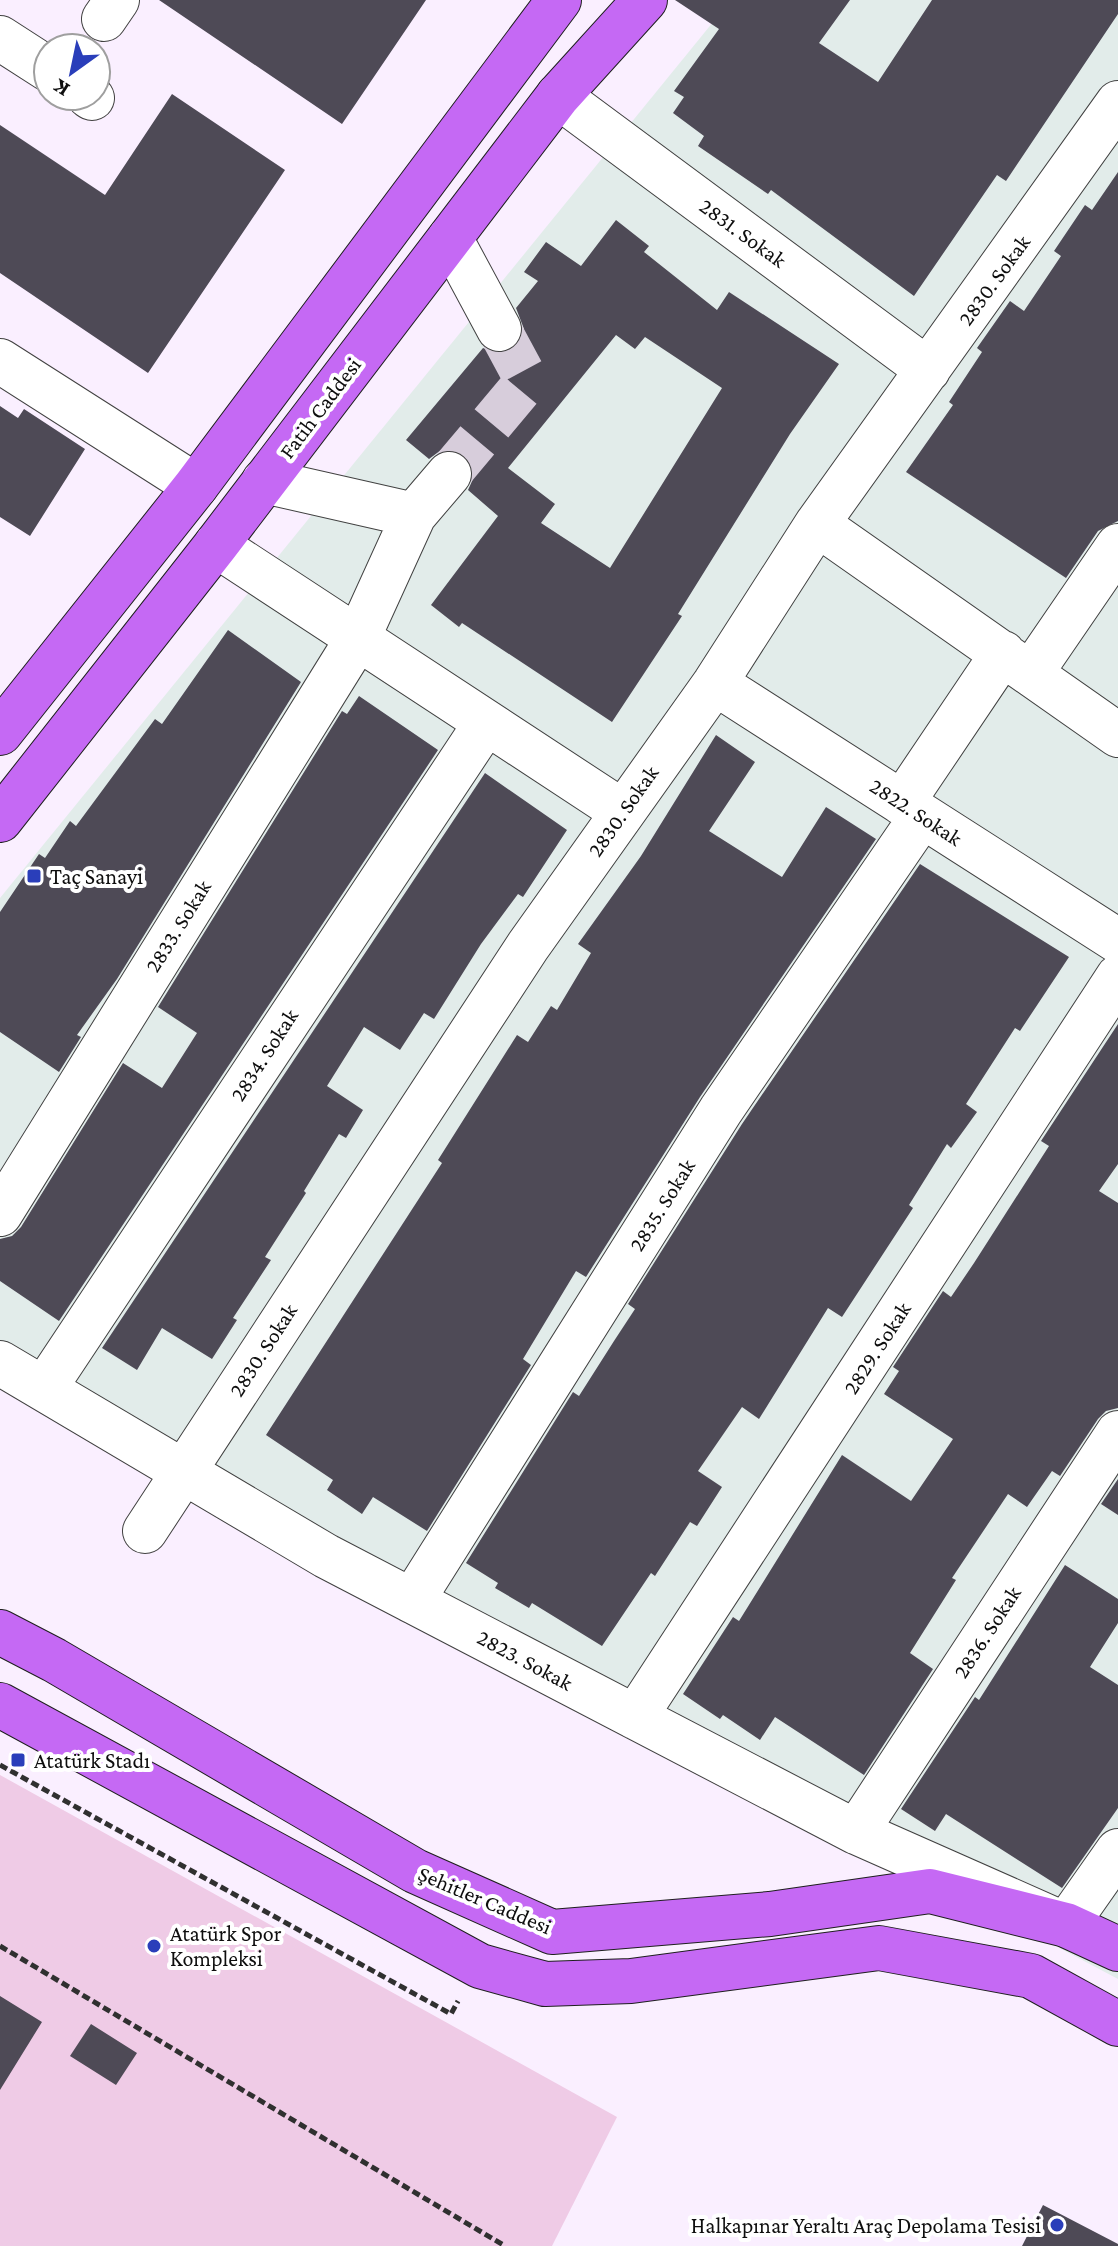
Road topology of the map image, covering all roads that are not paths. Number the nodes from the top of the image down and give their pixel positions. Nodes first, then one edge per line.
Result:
1 (559, 0) edge
2 (645, 0) edge
3 (0, 38) edge
4 (32, 59) edge
5 (558, 96) junction
6 (1118, 103) edge
7 (450, 238) junction
8 (499, 329) tunnel mouth
9 (0, 361) edge
10 (928, 370) junction
11 (449, 474) tunnel mouth
12 (264, 481) junction
13 (196, 486) junction
14 (414, 515) junction
15 (817, 524) junction
16 (216, 545) junction
17 (1118, 546) edge
18 (358, 638) junction
19 (1017, 663) junction
20 (715, 683) junction
21 (486, 723) junction
22 (0, 733) edge
23 (1118, 735) edge
24 (912, 809) junction
25 (623, 812) junction
26 (0, 820) edge
27 (1118, 941) edge
28 (1118, 977) edge
29 (0, 1214) edge
30 (0, 1363) edge
31 (44, 1389) junction
32 (1118, 1433) edge
33 (184, 1471) junction
34 (145, 1531) dead end
35 (412, 1601) junction
36 (0, 1632) edge
37 (0, 1705) edge
38 (635, 1717) junction
39 (856, 1832) junction
40 (1118, 1851) edge
41 (1066, 1925) junction
42 (1118, 1949) edge
43 (1118, 2024) edge

1 - 13 main road
2 - 5 main road, Fatih Caddesi
3 - 4 street
5 - 7 main road, Fatih Caddesi
5 - 10 street, 2831. Sokak
6 - 10 street, 2830. Sokak
7 - 8 street
7 - 12 main road, Fatih Caddesi
9 - 13 street
10 - 15 street, 2830. Sokak
11 - 14 street, 2833. Sokak
12 - 14 street
12 - 16 main road, Fatih Caddesi
13 - 22 main road
14 - 18 street, 2833. Sokak
15 - 19 street
15 - 20 street, 2830. Sokak
16 - 18 street
16 - 26 main road, Fatih Caddesi
17 - 19 street, 2835. Sokak
18 - 21 street
18 - 29 street, 2833. Sokak
19 - 23 street
19 - 24 street, 2835. Sokak
20 - 24 street, 2822. Sokak
20 - 25 street, 2830. Sokak
21 - 25 street
21 - 31 street, 2834. Sokak
24 - 27 street, 2822. Sokak
24 - 35 street, 2835. Sokak
25 - 33 street, 2830. Sokak
28 - 38 street, 2829. Sokak
30 - 31 street, 2823. Sokak
31 - 33 street, 2823. Sokak
32 - 39 street, 2836. Sokak
33 - 34 street, 2830. Sokak
33 - 35 street, 2823. Sokak
35 - 38 street, 2823. Sokak
36 - 41 main road, Şehitler Caddesi
37 - 43 main road
38 - 39 street, 2823. Sokak
39 - 41 street, 2823. Sokak
40 - 41 street
41 - 42 main road, Şehitler Caddesi

